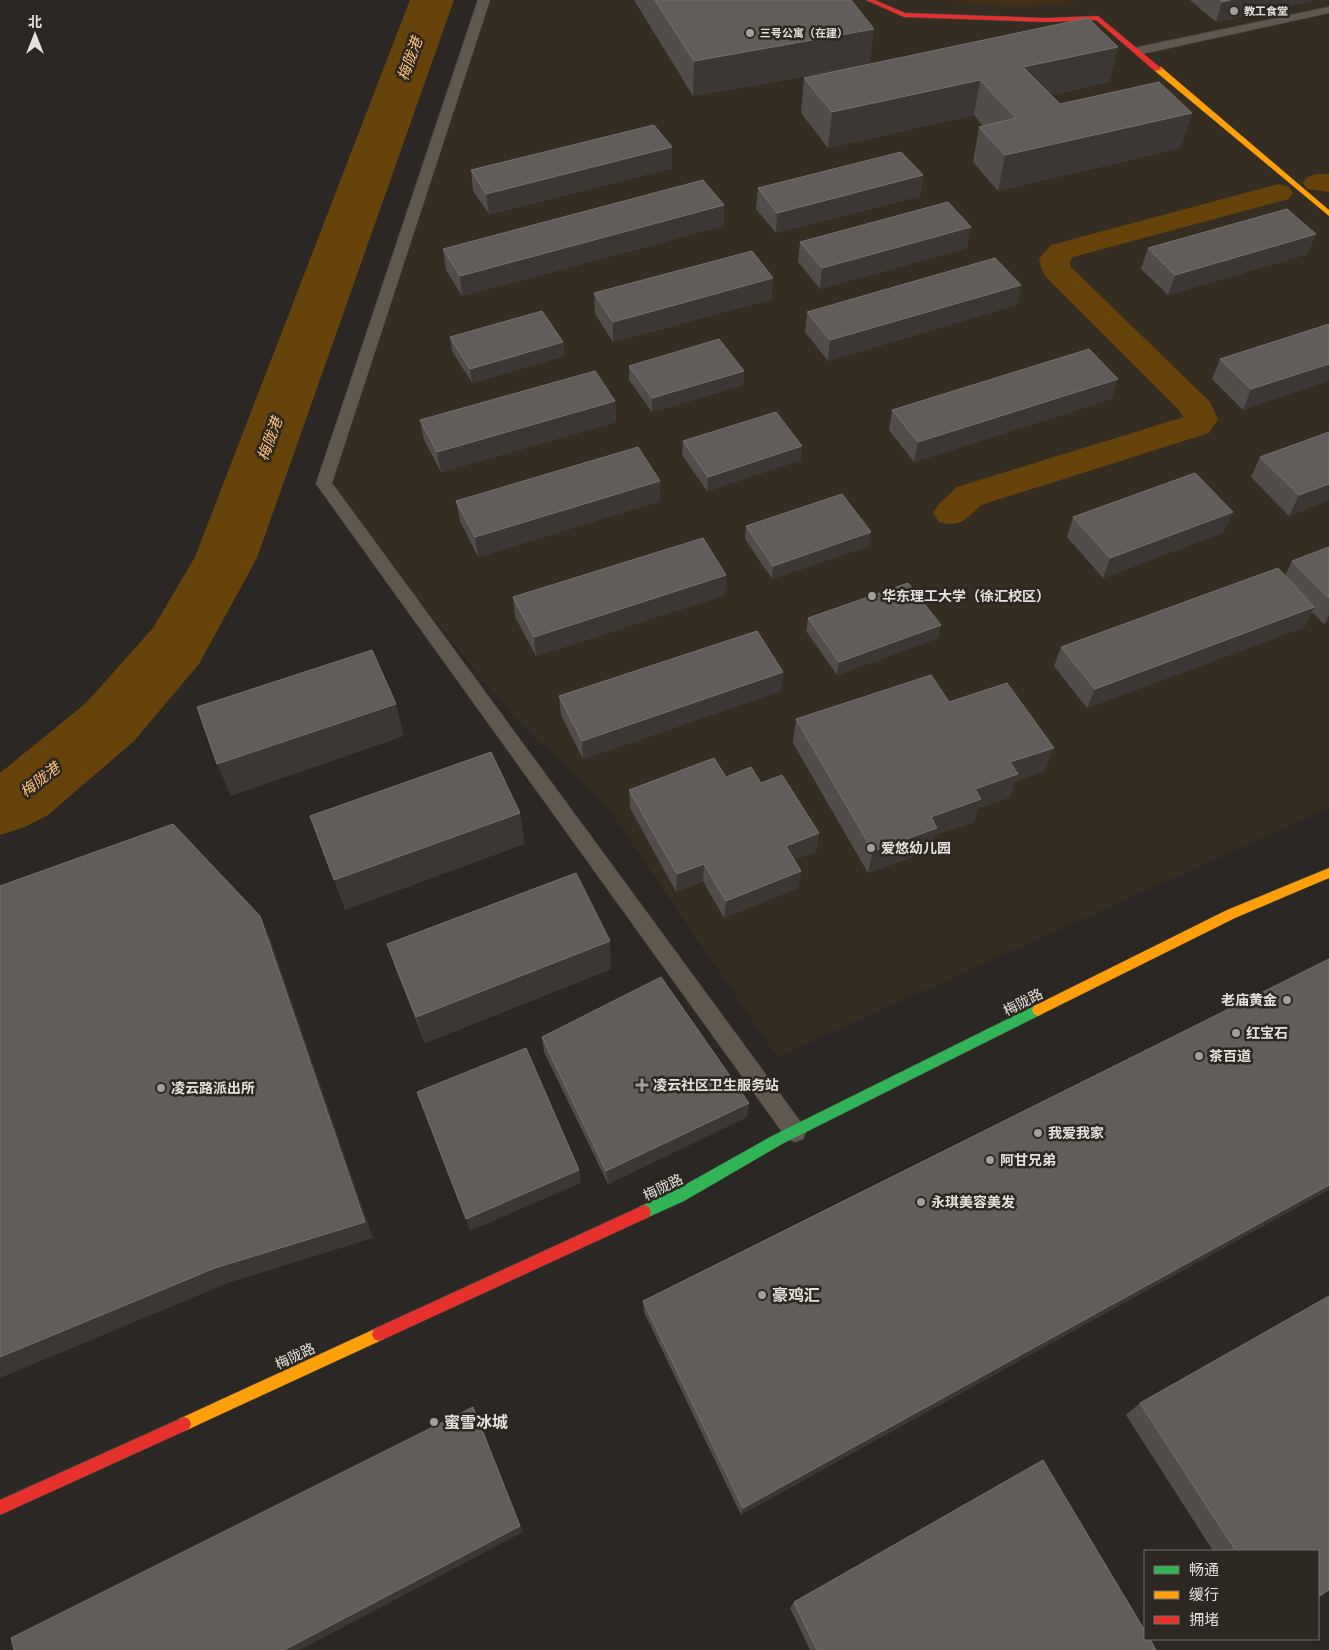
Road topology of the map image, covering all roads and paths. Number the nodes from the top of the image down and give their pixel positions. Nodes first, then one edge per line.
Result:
1 (484, 0) edge
2 (869, 0) edge
3 (1329, 10) edge
4 (1138, 52) junction
5 (1329, 214) edge
6 (1329, 873) edge
7 (795, 1132) junction
8 (0, 1508) edge

1 - 7 lane
2 - 4 street
3 - 4 lane
4 - 5 street
6 - 7 street, 梅陇路
7 - 8 street, 梅陇路

